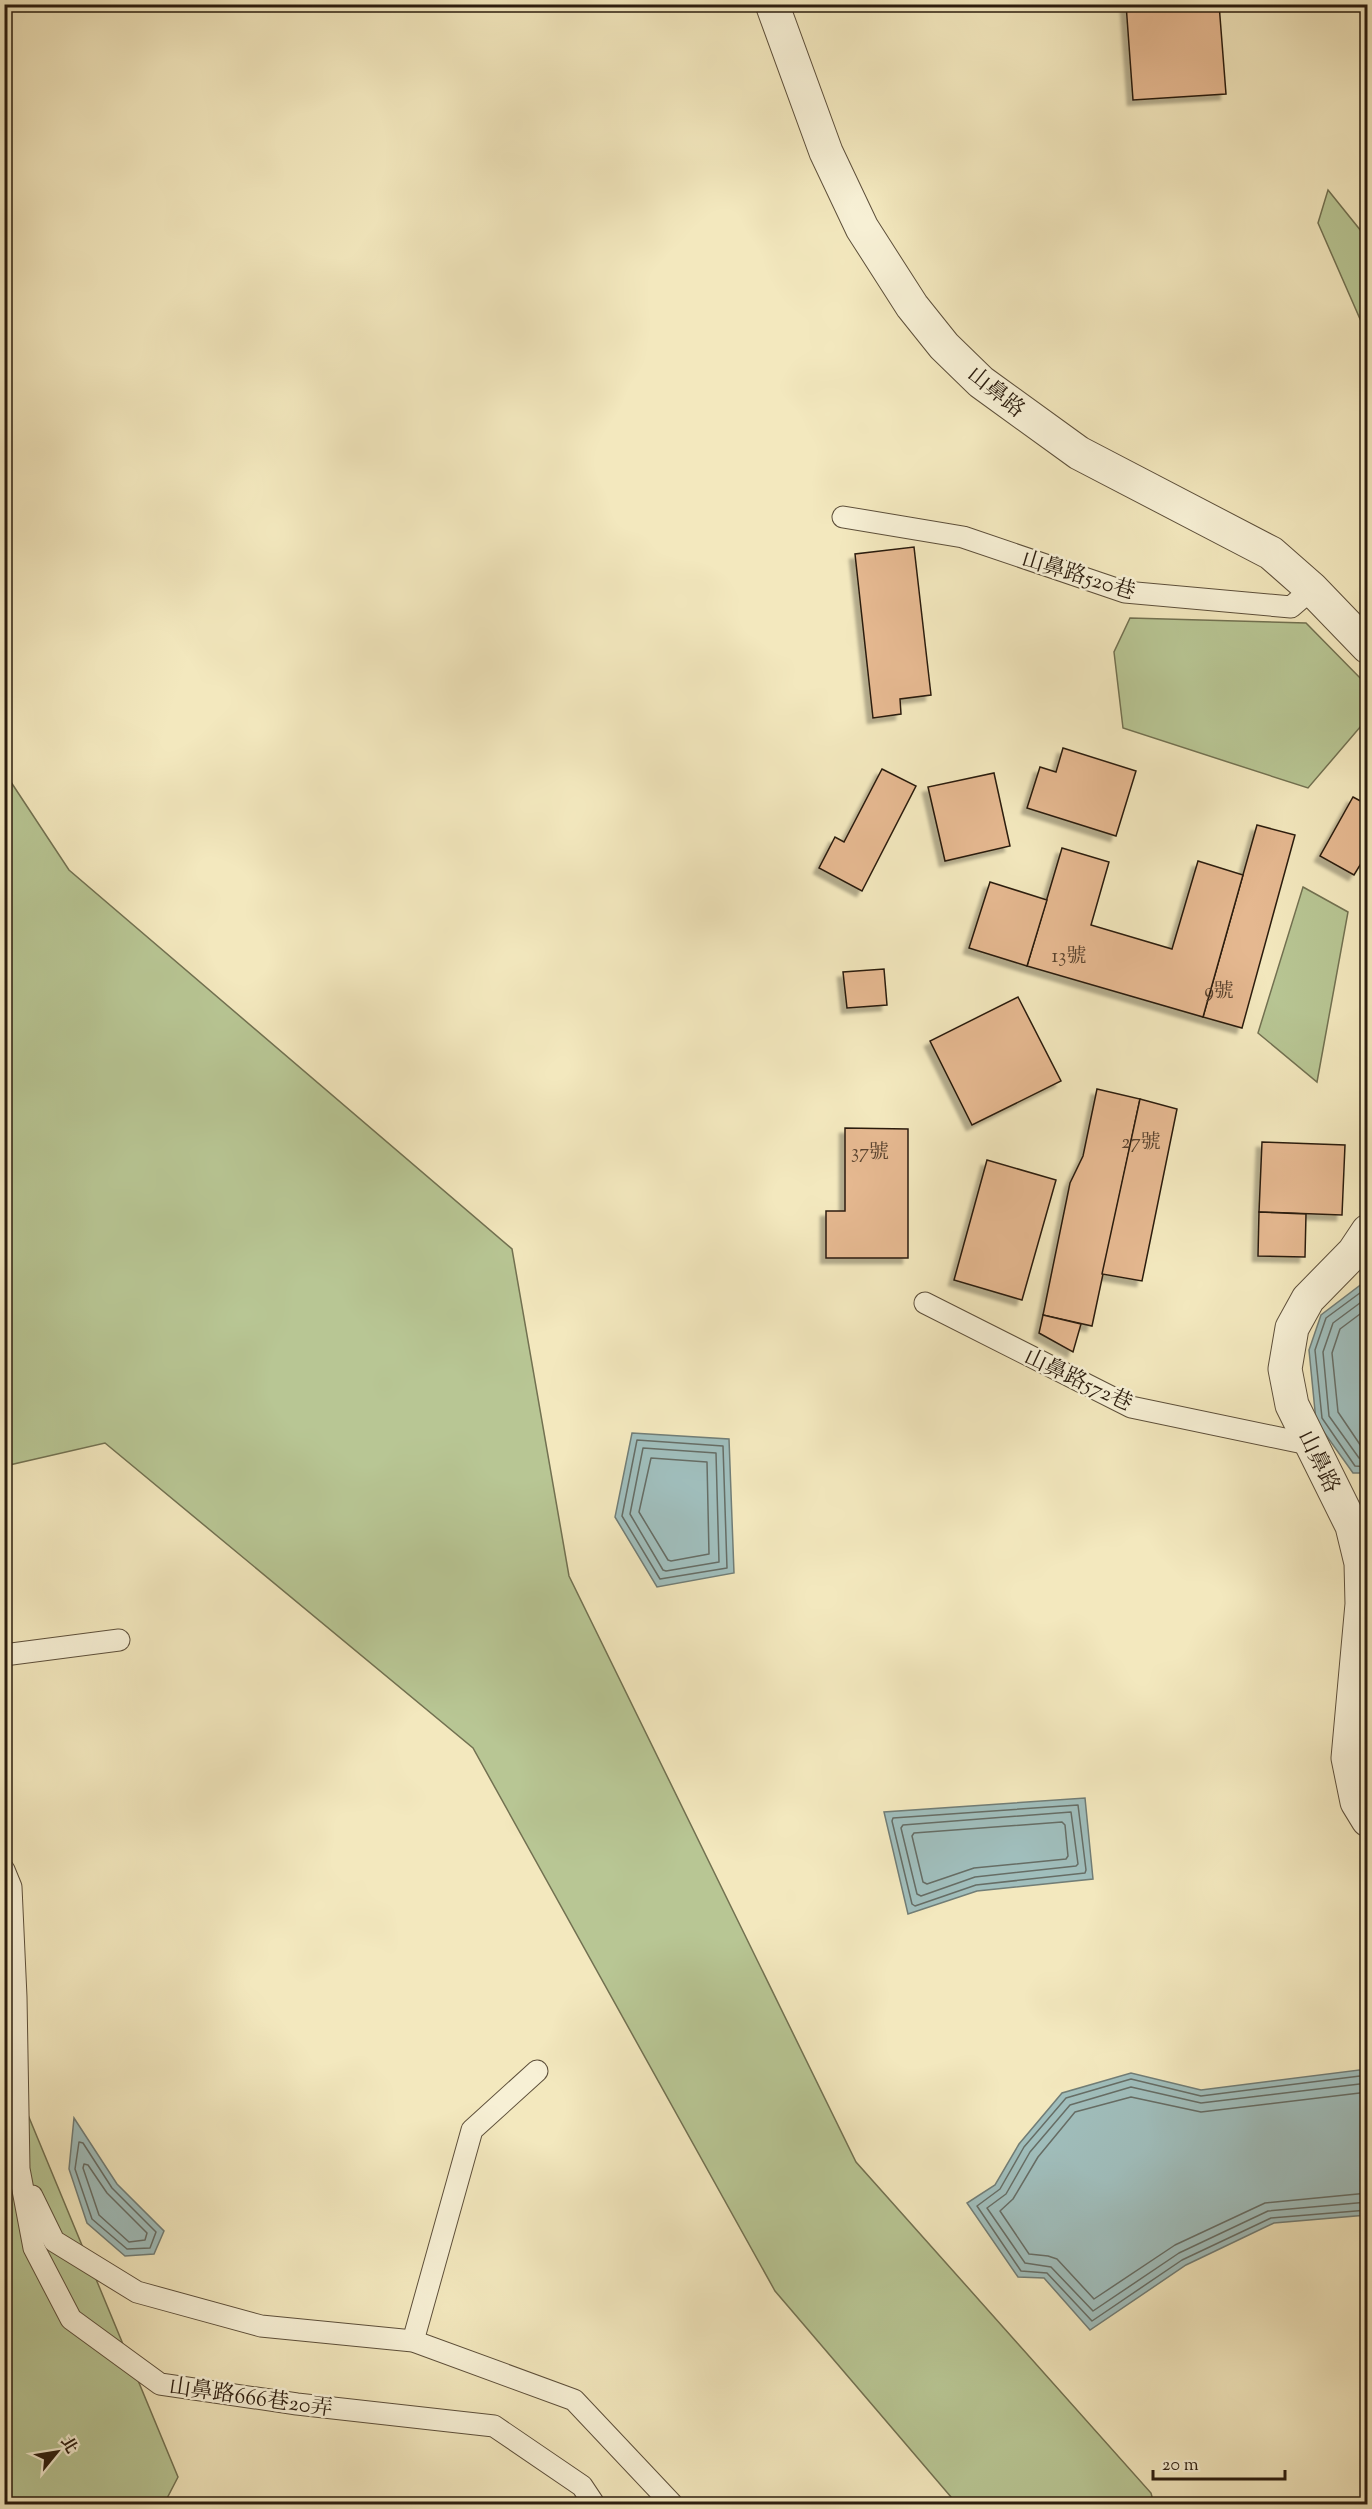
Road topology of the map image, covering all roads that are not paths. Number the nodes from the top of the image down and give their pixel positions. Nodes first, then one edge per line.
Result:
1 (772, 4) edge
2 (843, 517) dead end
3 (1312, 589) junction
4 (1368, 647) edge
5 (1368, 1231) edge
6 (925, 1303) dead end
7 (1313, 1445) junction
8 (119, 1640) dead end
9 (4, 1655) edge
10 (1368, 1820) edge
11 (4, 1870) edge
12 (537, 2071) dead end
13 (19, 2169) junction
14 (413, 2341) junction
15 (594, 2505) edge
16 (672, 2505) edge

1 - 3 street, 山鼻路
2 - 3 lane, 山鼻路520巷
3 - 4 street, 山鼻路
5 - 7 street, 山鼻路
6 - 7 lane, 山鼻路572巷
7 - 10 street, 山鼻路
8 - 9 lane
11 - 13 lane, 山鼻路666巷20弄
12 - 14 lane
13 - 14 lane
13 - 15 lane, 山鼻路666巷20弄
14 - 16 lane

